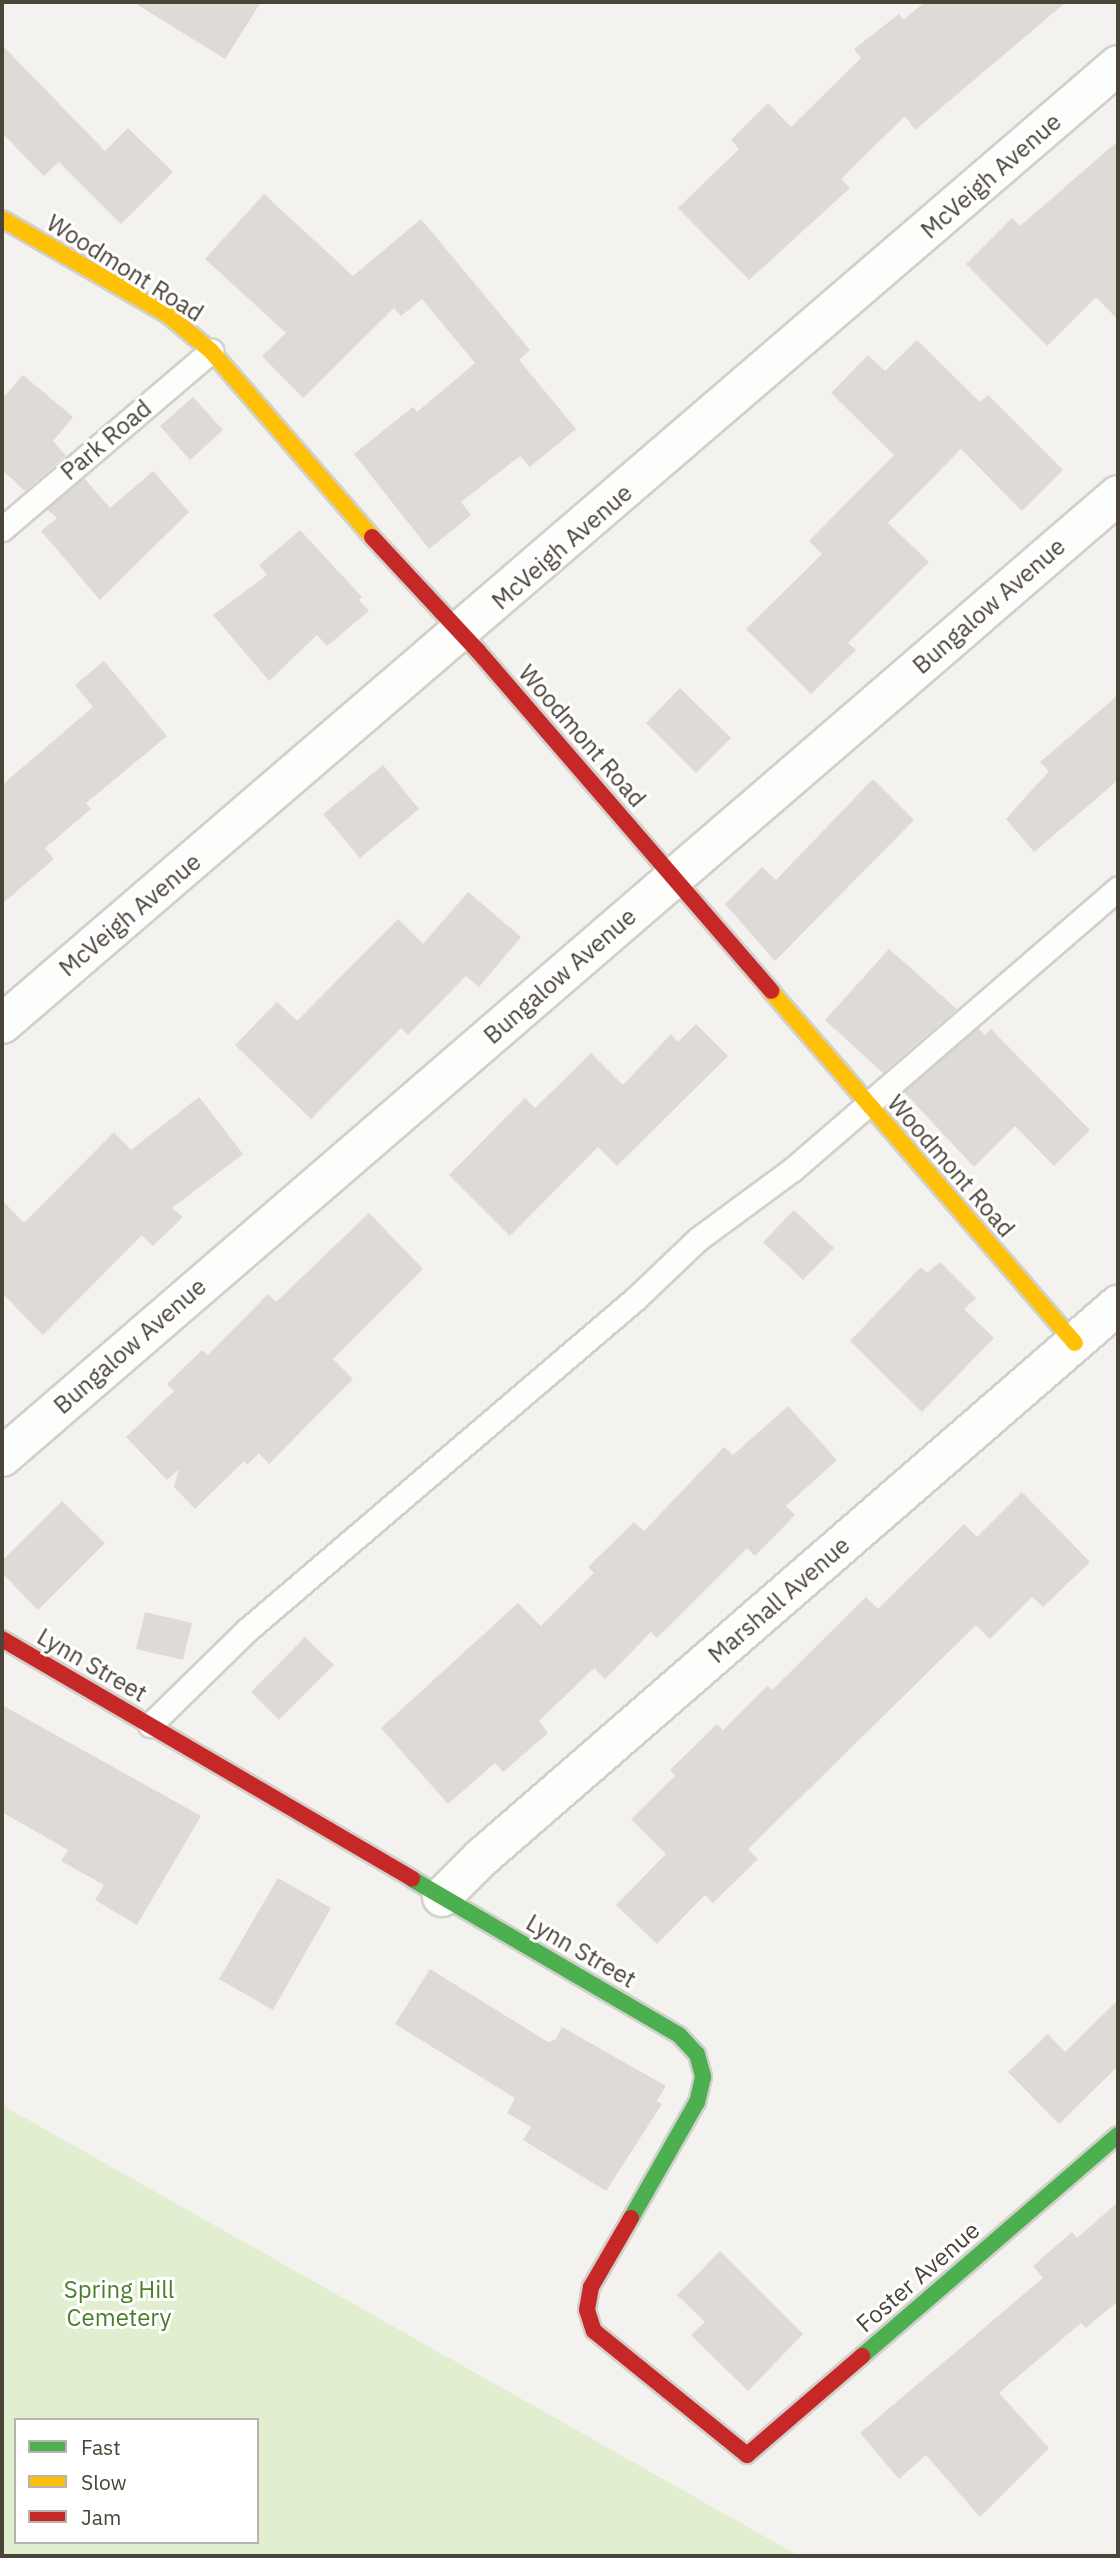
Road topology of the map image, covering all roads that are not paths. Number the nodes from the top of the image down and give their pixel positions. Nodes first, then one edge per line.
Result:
1 (1118, 65) edge
2 (2, 219) edge
3 (211, 351) junction
4 (1118, 495) edge
5 (2, 529) edge
6 (462, 634) junction
7 (674, 878) junction
8 (1118, 888) edge
9 (2, 1024) edge
10 (869, 1105) junction
11 (1118, 1306) edge
12 (1074, 1343) junction
13 (2, 1457) edge
14 (2, 1639) edge
15 (150, 1725) junction
16 (442, 1897) junction
17 (1118, 2135) edge
18 (747, 2455) joint

1 - 6 street, McVeigh Avenue
2 - 3 street, Woodmont Road
3 - 5 lane, Park Road
3 - 6 street, Woodmont Road
4 - 7 street, Bungalow Avenue
6 - 7 street, Woodmont Road
6 - 9 street, McVeigh Avenue
7 - 10 street, Woodmont Road
7 - 13 street, Bungalow Avenue
8 - 10 lane
10 - 12 street, Woodmont Road
10 - 15 lane
11 - 12 street, Marshall Avenue
12 - 16 street, Marshall Avenue
14 - 15 street, Lynn Street
15 - 16 street, Lynn Street
16 - 18 street, Lynn Street
17 - 18 street, Foster Avenue

